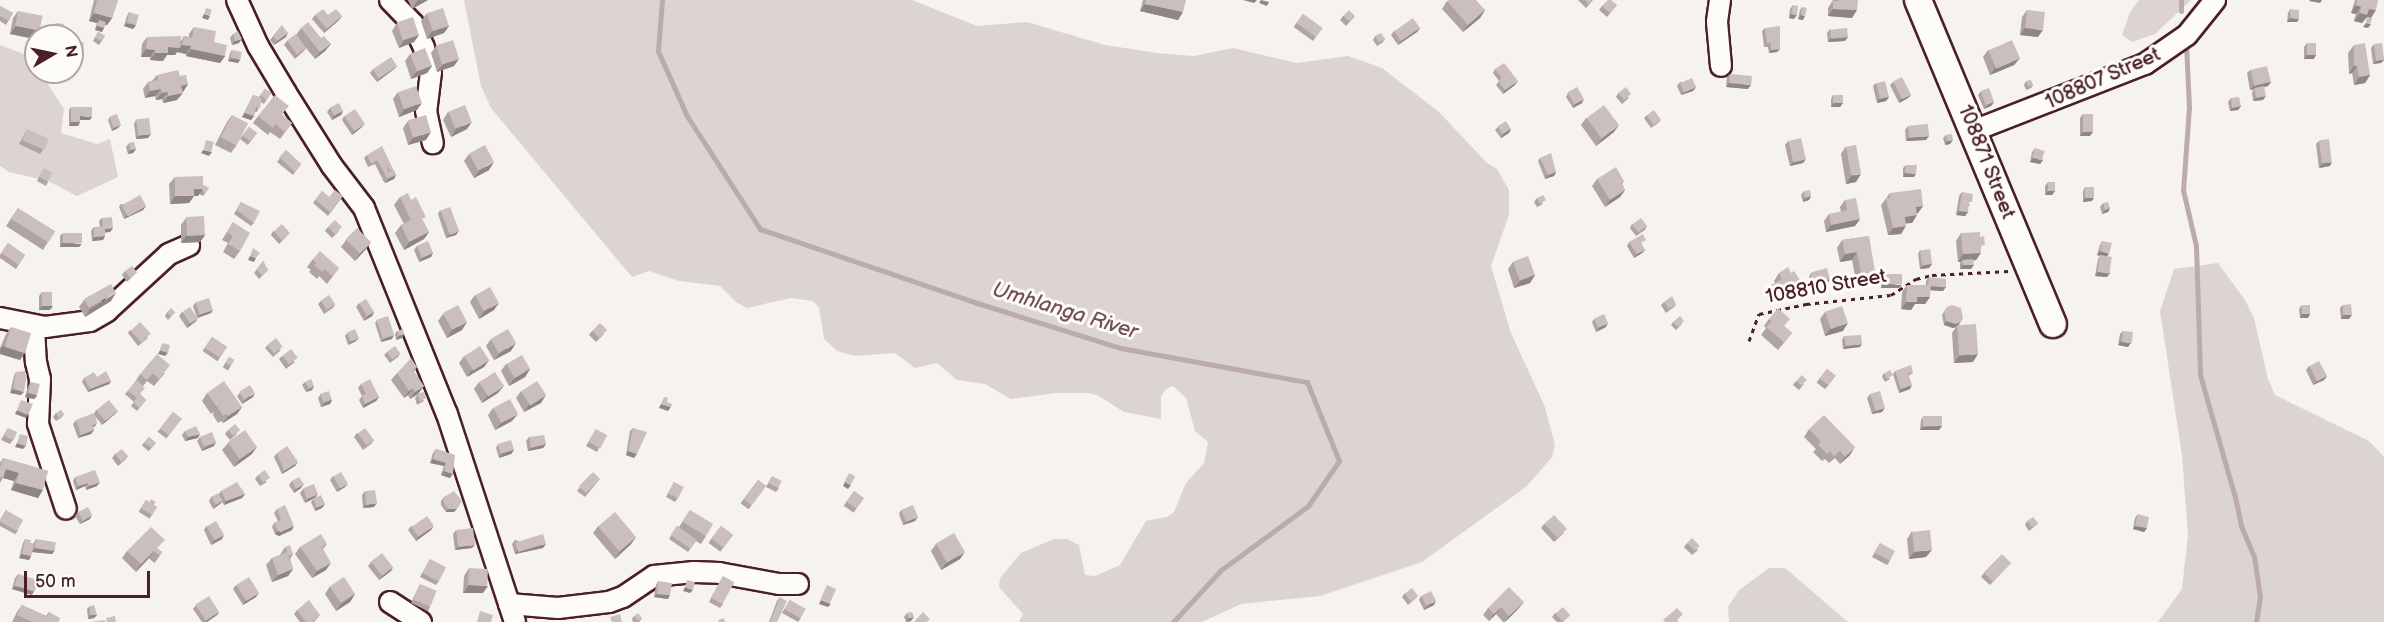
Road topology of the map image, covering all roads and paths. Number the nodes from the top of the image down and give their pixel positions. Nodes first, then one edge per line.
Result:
1 (237, 0) edge
2 (390, 0) edge
3 (1720, 0) edge
4 (1918, 0) edge
5 (2215, 0) edge
6 (1721, 66) dead end
7 (1973, 131) junction
8 (434, 143) dead end
9 (189, 245) edge
10 (2031, 270) junction
11 (0, 318) edge
12 (2053, 324) dead end
13 (34, 327) junction
14 (1749, 341) dead end
15 (66, 510) dead end
16 (798, 584) dead end
17 (390, 602) dead end
18 (512, 613) edge
19 (420, 622) edge

1 - 18 street
2 - 8 street
3 - 6 street
4 - 7 street, 108871 Street
5 - 7 street, 108807 Street
7 - 10 street, 108871 Street
9 - 13 street
10 - 12 street, 108871 Street
10 - 14 path, 108810 Street
11 - 13 street
13 - 15 street
16 - 18 street
17 - 19 street

